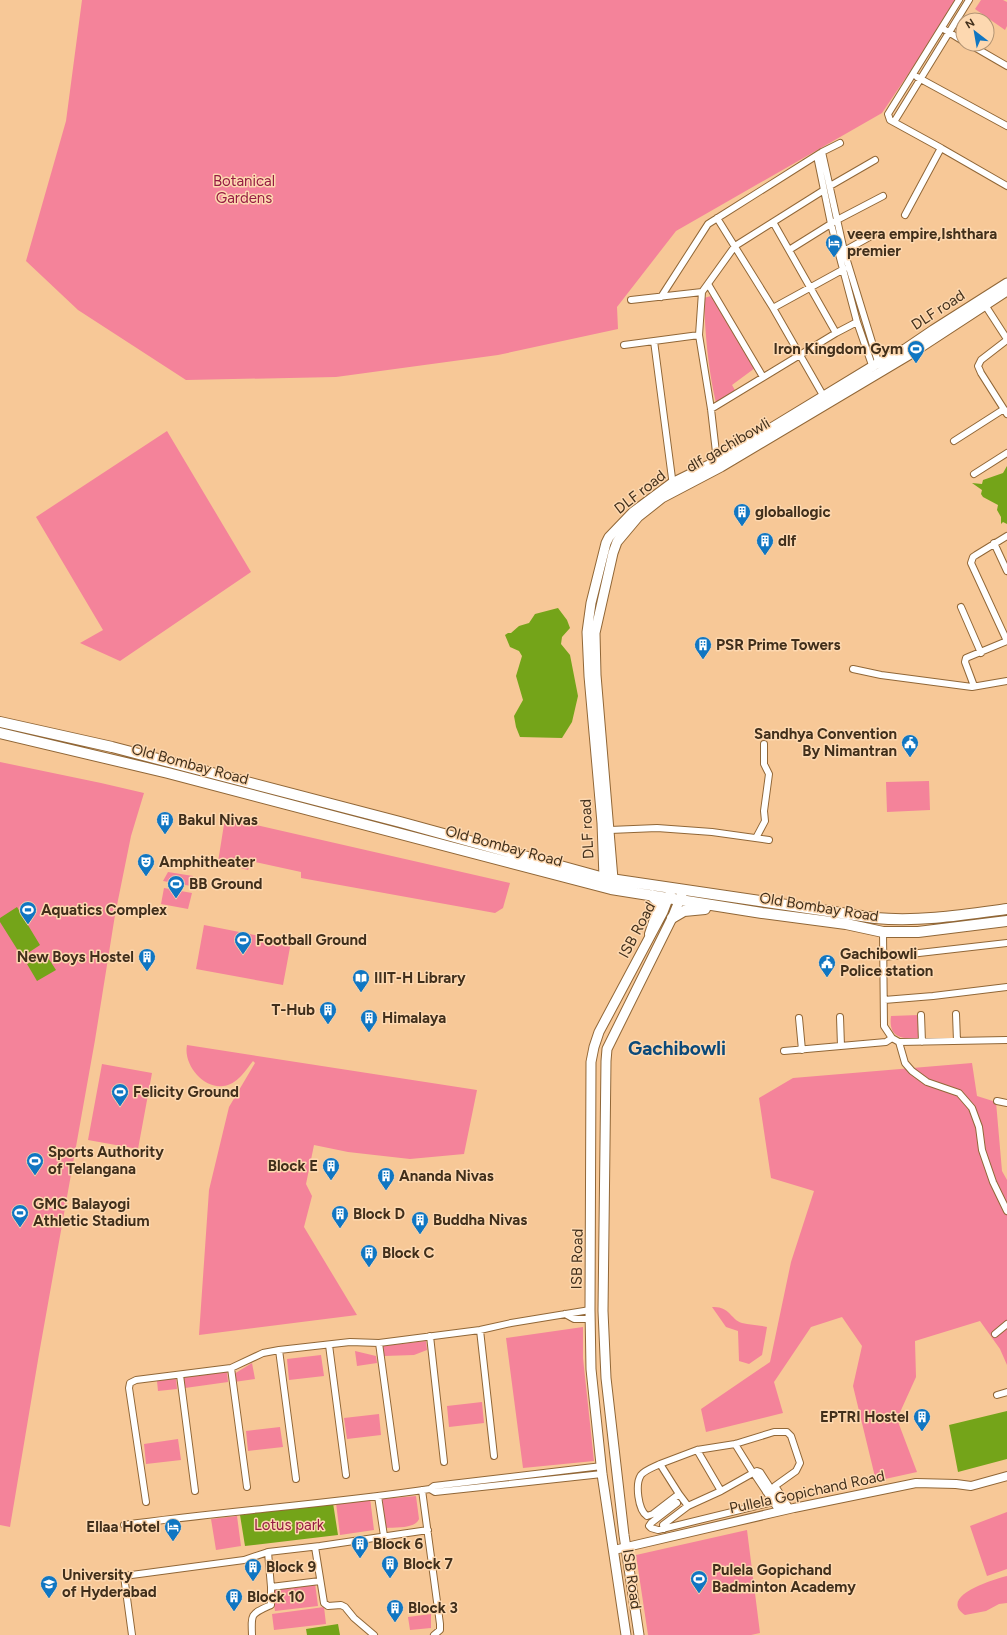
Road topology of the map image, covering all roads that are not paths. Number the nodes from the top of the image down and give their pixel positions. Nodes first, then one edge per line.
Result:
1 (960, 0) edge
2 (969, 0) edge
3 (942, 28) junction
4 (949, 33) junction
5 (955, 36) edge
6 (983, 52) edge
7 (1007, 66) edge
8 (912, 74) junction
9 (920, 79) junction
10 (894, 122) junction
11 (1007, 126) edge
12 (840, 143) dead end
13 (941, 148) junction
14 (819, 154) junction
15 (875, 160) dead end
16 (830, 186) junction
17 (1007, 186) edge
18 (824, 190) junction
19 (883, 196) dead end
20 (905, 215) dead end
21 (717, 218) junction
22 (837, 220) junction
23 (773, 222) junction
24 (831, 224) junction
25 (873, 235) dead end
26 (734, 246) junction
27 (789, 250) junction
28 (844, 251) junction
29 (844, 269) junction
30 (1007, 283) edge
31 (708, 284) junction
32 (810, 286) junction
33 (1007, 291) edge
34 (702, 292) junction
35 (661, 297) junction
36 (631, 300) dead end
37 (985, 305) junction
38 (773, 308) junction
39 (857, 322) junction
40 (836, 333) junction
41 (699, 335) junction
42 (1007, 340) edge
43 (654, 341) junction
44 (624, 345) dead end
45 (800, 355) junction
46 (877, 369) junction
47 (763, 377) junction
48 (824, 397) junction
49 (711, 409) junction
50 (1005, 412) edge
51 (954, 441) dead end
52 (1007, 453) edge
53 (717, 461) junction
54 (974, 474) dead end
55 (672, 482) junction
56 (674, 492) junction
57 (1007, 536) edge
58 (994, 543) junction
59 (610, 545) junction
60 (1007, 571) edge
61 (961, 607) dead end
62 (1007, 641) edge
63 (981, 652) junction
64 (853, 669) dead end
65 (1007, 681) edge
66 (974, 686) junction
67 (0, 722) edge
68 (0, 733) edge
69 (764, 744) dead end
70 (134, 753) junction
71 (131, 764) junction
72 (610, 830) junction
73 (756, 838) junction
74 (769, 840) dead end
75 (608, 878) junction
76 (673, 888) junction
77 (684, 890) junction
78 (651, 895) junction
79 (669, 899) junction
80 (679, 901) junction
81 (725, 908) junction
82 (1007, 909) edge
83 (861, 916) junction
84 (672, 918) junction
85 (1007, 921) edge
86 (859, 927) junction
87 (883, 932) junction
88 (650, 934) junction
89 (1007, 943) edge
90 (884, 957) junction
91 (1007, 987) edge
92 (884, 1000) junction
93 (956, 1014) dead end
94 (921, 1015) dead end
95 (840, 1017) dead end
96 (800, 1018) dead end
97 (892, 1038) junction
98 (1007, 1040) edge
99 (956, 1041) junction
100 (899, 1042) junction
101 (922, 1042) junction
102 (841, 1046) junction
103 (802, 1050) junction
104 (784, 1051) dead end
105 (997, 1101) dead end
106 (1007, 1102) edge
107 (591, 1166) junction
108 (604, 1166) junction
109 (1007, 1211) edge
110 (590, 1314) junction
111 (1007, 1324) edge
112 (480, 1330) junction
113 (995, 1334) dead end
114 (430, 1336) junction
115 (379, 1343) junction
116 (329, 1345) junction
117 (279, 1350) junction
118 (231, 1368) junction
119 (180, 1375) junction
120 (1007, 1392) edge
121 (997, 1395) dead end
122 (735, 1444) junction
123 (697, 1450) junction
124 (494, 1456) dead end
125 (444, 1462) dead end
126 (660, 1464) junction
127 (396, 1468) dead end
128 (602, 1470) junction
129 (754, 1474) junction
130 (346, 1475) dead end
131 (1007, 1476) edge
132 (296, 1479) dead end
133 (1007, 1480) edge
134 (247, 1487) dead end
135 (771, 1489) junction
136 (422, 1490) junction
137 (195, 1491) dead end
138 (721, 1492) junction
139 (679, 1494) junction
140 (378, 1496) junction
141 (146, 1502) dead end
142 (774, 1502) junction
143 (677, 1503) dead end
144 (688, 1506) junction
145 (788, 1510) junction
146 (736, 1524) junction
147 (124, 1525) dead end
148 (664, 1529) junction
149 (428, 1530) junction
150 (384, 1536) junction
151 (315, 1547) junction
152 (627, 1550) junction
153 (268, 1552) junction
154 (615, 1553) junction
155 (320, 1581) junction
156 (271, 1587) junction
157 (132, 1635) edge
158 (252, 1635) edge
159 (374, 1635) edge
160 (434, 1635) edge
161 (626, 1635) edge
162 (639, 1635) edge

1 - 3 street
2 - 4 street
3 - 4 street
3 - 8 street
4 - 5 street
4 - 9 street
6 - 7 street
8 - 9 street
8 - 10 street
9 - 10 street
9 - 11 street
10 - 13 street
12 - 14 street
13 - 17 street
13 - 20 street
14 - 16 street
14 - 18 street
14 - 21 street
15 - 16 street
16 - 22 street
18 - 23 street
18 - 24 street
19 - 22 street
21 - 26 street
21 - 35 street
22 - 24 street
22 - 28 street
23 - 26 street
23 - 27 street
24 - 27 street
24 - 29 street
25 - 28 street
26 - 31 street
26 - 38 street
27 - 32 street
28 - 46 street
29 - 32 street
29 - 39 street
30 - 46 main road, DLF road
31 - 34 street
31 - 47 street
32 - 38 street
32 - 40 street
33 - 37 main road, dlf gachibowli
34 - 35 street
34 - 41 street
35 - 36 street
37 - 42 street
37 - 46 main road, dlf gachibowli
38 - 45 street
39 - 40 street
39 - 46 street
40 - 45 street
41 - 43 street
41 - 49 street
42 - 50 street
43 - 44 street
43 - 55 street
45 - 47 street
45 - 48 street
46 - 48 main road, DLF road
46 - 56 main road, dlf gachibowli
47 - 49 street
48 - 53 main road, DLF road
49 - 53 street
50 - 51 street
52 - 54 street
53 - 55 main road, DLF road
55 - 56 street
55 - 59 main road, DLF road
56 - 59 main road, dlf gachibowli
57 - 58 street
58 - 60 street
58 - 62 street
59 - 72 main road, dlf gachibowli
59 - 75 main road, DLF road
61 - 63 street
62 - 63 street
63 - 66 street
64 - 66 street
65 - 66 street
67 - 70 main road, Old Bombay Road
68 - 71 main road, Old Bombay Road
69 - 73 street
70 - 71 main road
70 - 75 main road, Old Bombay Road
71 - 78 main road, Old Bombay Road
72 - 73 street
72 - 75 main road, dlf gachibowli
73 - 74 street
75 - 76 main road, Old Bombay Road
76 - 77 main road, Old Bombay Road
76 - 79 main road, ISB Road
77 - 80 main road, ISB Road
77 - 83 main road, Old Bombay Road
78 - 79 main road, Old Bombay Road
78 - 88 main road
79 - 80 main road, Old Bombay Road
79 - 88 main road, ISB Road
80 - 81 main road, Old Bombay Road
80 - 84 main road, ISB Road
81 - 84 main road
81 - 86 main road, Old Bombay Road
82 - 83 main road, Old Bombay Road
83 - 86 main road
84 - 108 main road, ISB Road
85 - 87 main road, Old Bombay Road
86 - 87 main road, Old Bombay Road
87 - 90 street
88 - 107 main road, ISB Road
89 - 90 street
90 - 92 street
91 - 92 street
92 - 97 street
93 - 99 street
94 - 101 street
95 - 102 street
96 - 103 street
97 - 100 street
97 - 102 street
98 - 99 street
99 - 101 street
100 - 101 street
100 - 109 street
102 - 103 street
103 - 104 street
105 - 106 street
107 - 108 main road
107 - 110 main road, ISB Road
108 - 152 main road, ISB Road
110 - 112 street
110 - 128 main road, ISB Road
111 - 113 street
112 - 114 street
112 - 124 street
114 - 115 street
114 - 125 street
115 - 116 street
115 - 127 street
116 - 117 street
116 - 130 street
117 - 118 street
117 - 132 street
118 - 119 street
118 - 134 street
119 - 137 street
119 - 141 street
120 - 121 street
122 - 123 street
122 - 129 street
122 - 135 street
123 - 126 street
123 - 138 street
126 - 139 street
126 - 139 street
128 - 136 street
128 - 154 main road, ISB Road
129 - 135 street
129 - 138 street
131 - 145 street, Pullela Gopichand Road
133 - 145 street, Pullela Gopichand Road
135 - 142 street
135 - 145 street
136 - 140 street
136 - 149 street
138 - 144 street
139 - 144 street
140 - 147 street
140 - 150 street
142 - 145 street
142 - 148 street
143 - 148 street
144 - 148 street
145 - 146 street, Pullela Gopichand Road
145 - 146 street, Pullela Gopichand Road
146 - 152 street, Pullela Gopichand Road
149 - 150 street
149 - 160 street
150 - 151 street
151 - 153 street
151 - 155 street
152 - 154 street, Pullela Gopichand Road
152 - 162 main road, ISB Road
153 - 156 street
153 - 157 street
154 - 161 main road, ISB Road
155 - 156 street
155 - 159 street
156 - 158 street

